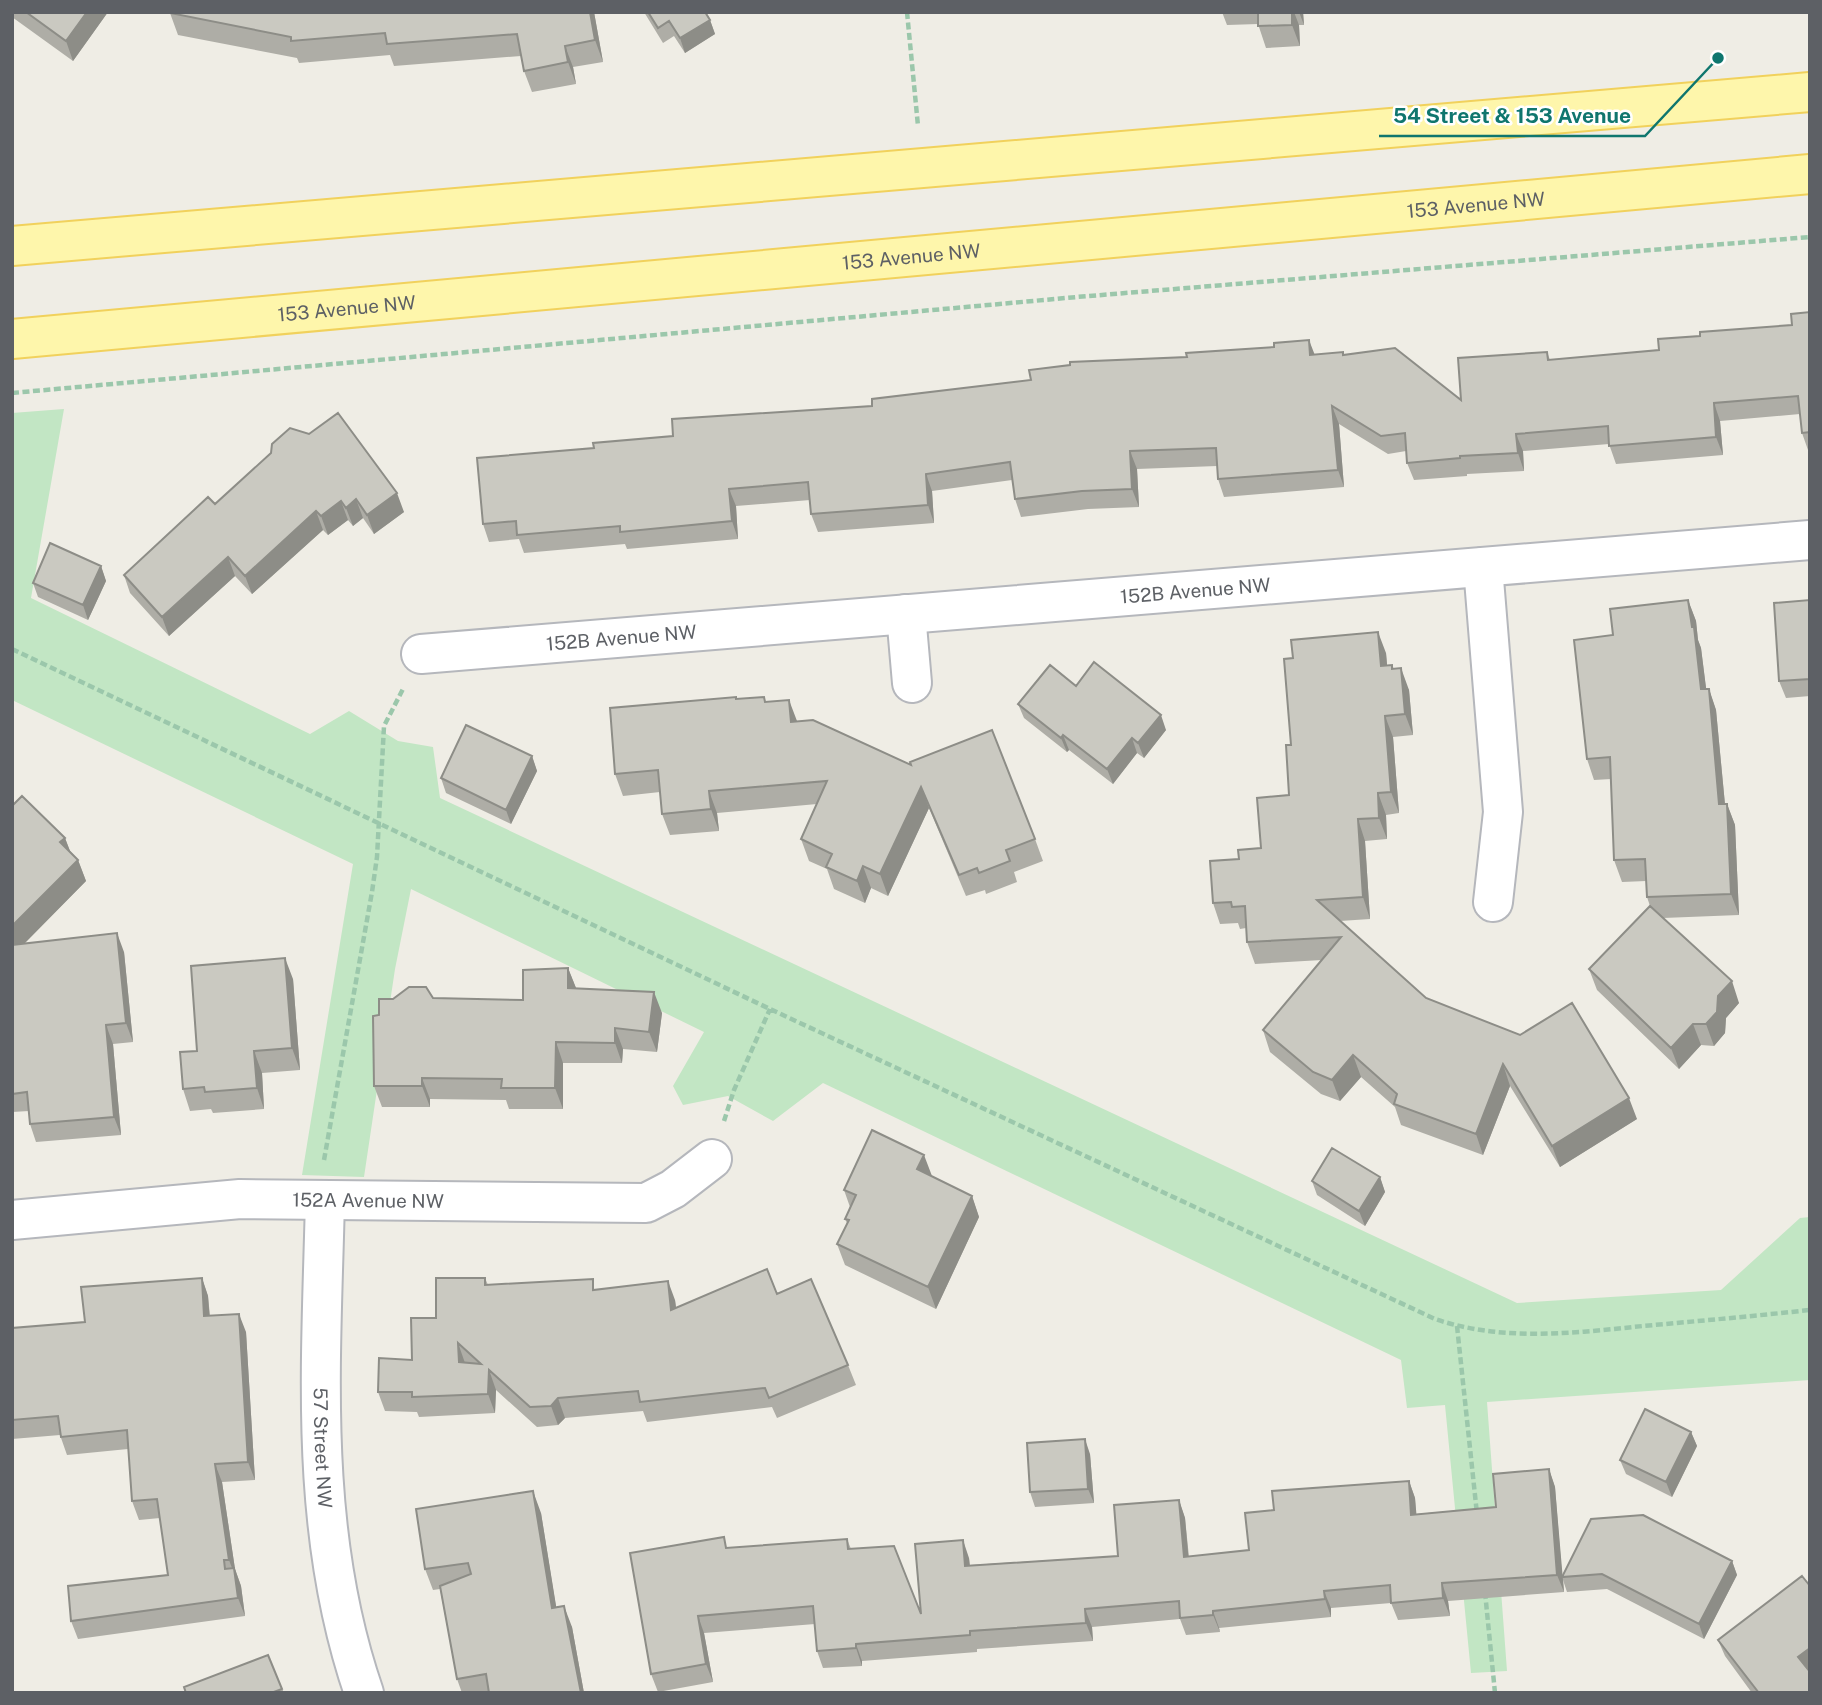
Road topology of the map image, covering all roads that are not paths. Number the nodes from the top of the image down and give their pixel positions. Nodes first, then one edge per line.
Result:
1 (1810, 92) edge
2 (1810, 174) edge
3 (12, 246) edge
4 (12, 339) edge
5 (1810, 540) edge
6 (1483, 567) junction
7 (906, 614) junction
8 (421, 654) road end
9 (912, 683) dead end
10 (1493, 902) dead end
11 (712, 1159) road end
12 (326, 1200) junction
13 (12, 1220) edge
14 (363, 1693) edge

1 - 3 main road
2 - 4 main road, 153 Avenue NW
5 - 6 street, 152B Avenue NW
6 - 7 street, 152B Avenue NW
6 - 10 street
7 - 8 street, 152B Avenue NW
7 - 9 street
11 - 12 street, 152A Avenue NW
12 - 13 street, 152A Avenue NW
12 - 14 street, 57 Street NW

